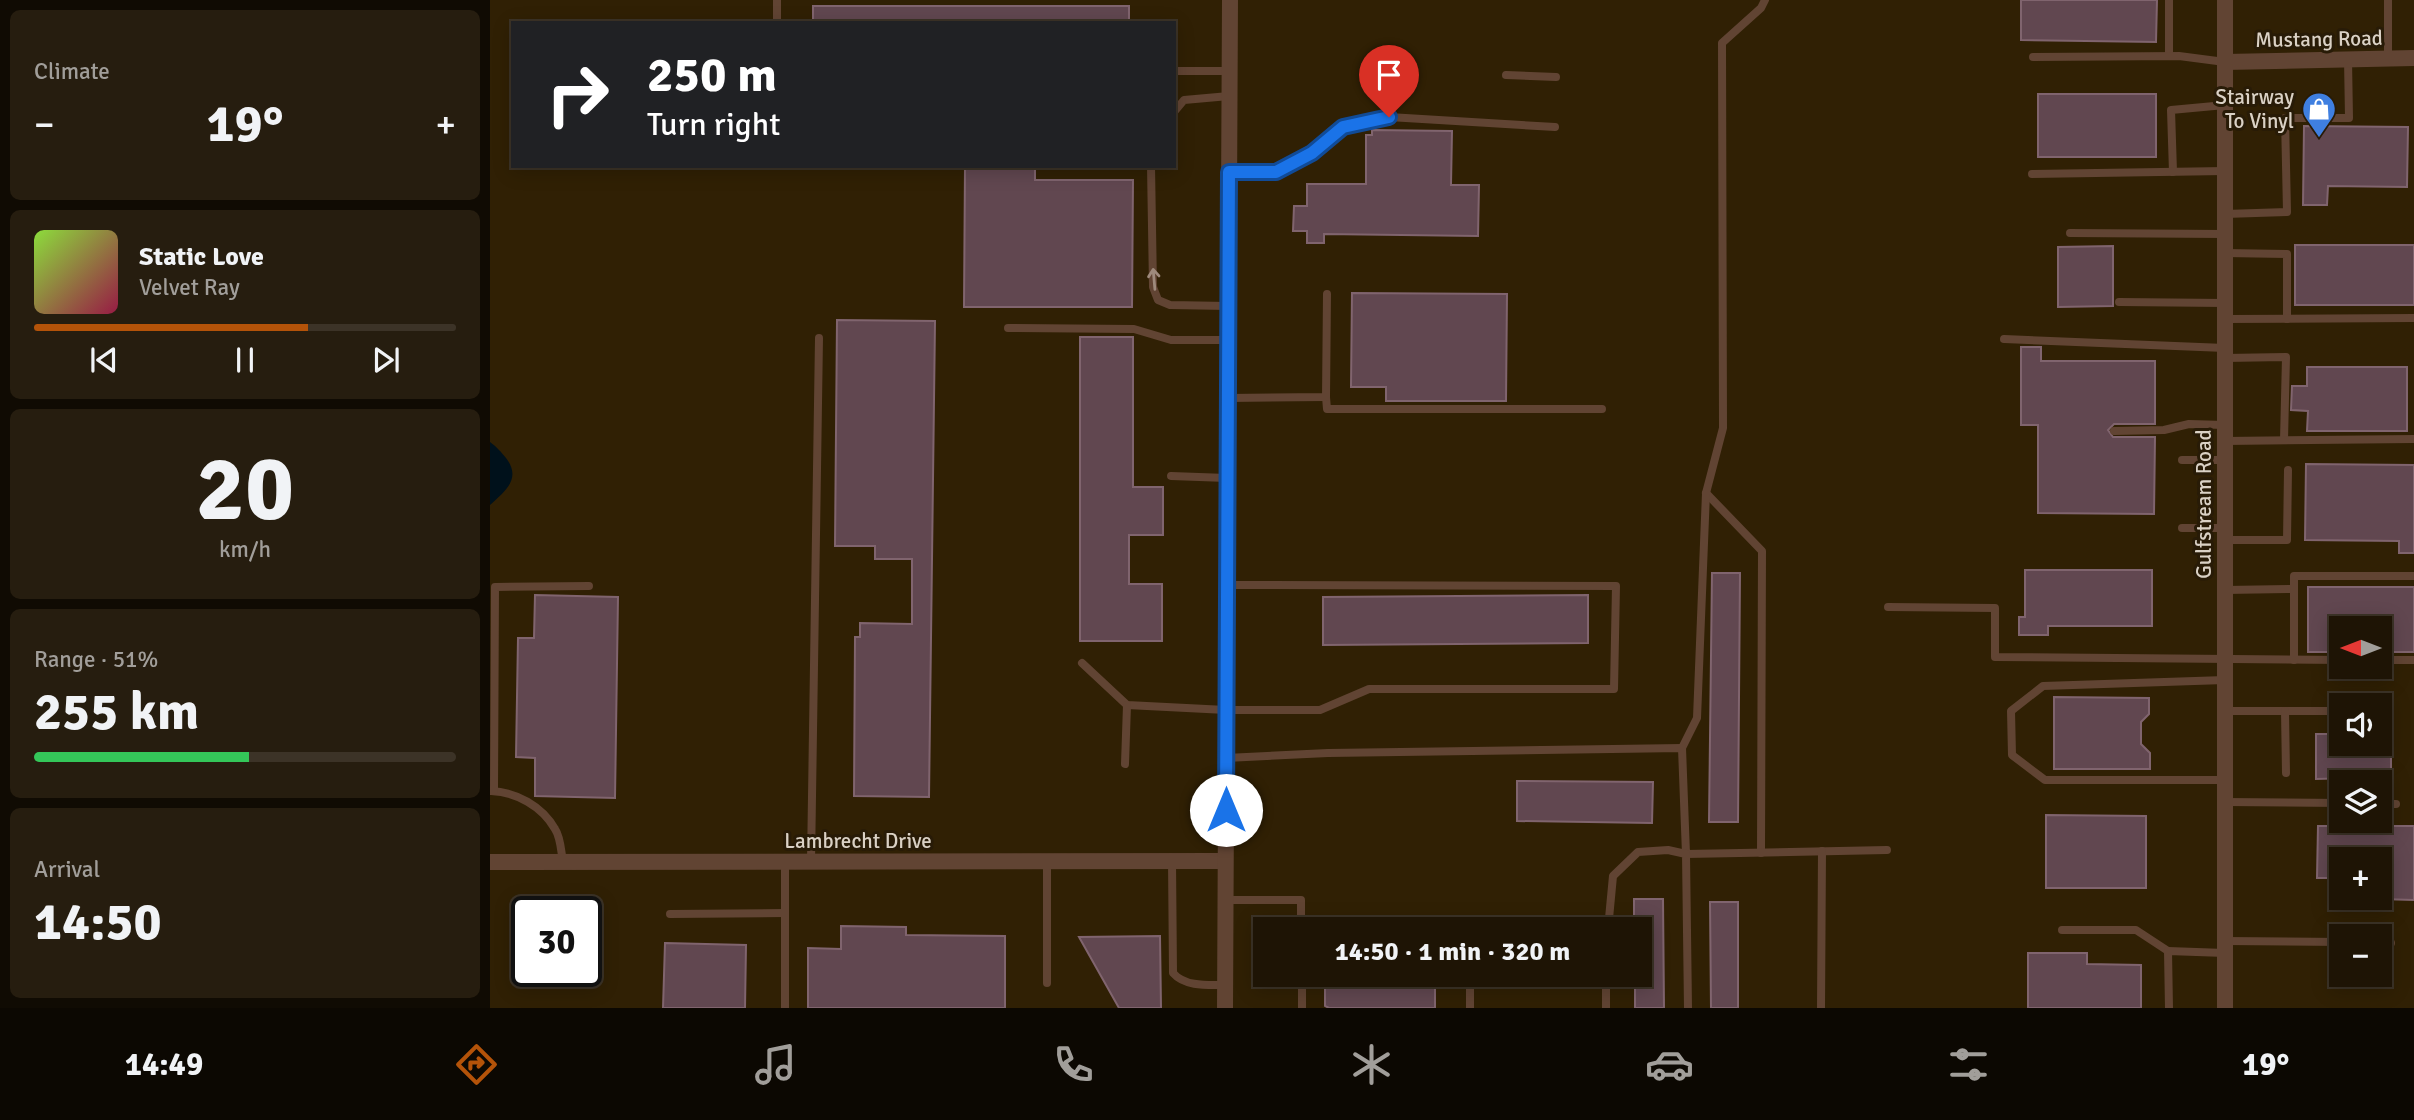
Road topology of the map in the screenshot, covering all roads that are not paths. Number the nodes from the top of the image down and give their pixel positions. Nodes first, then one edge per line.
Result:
1 (778, 0) edge
2 (1230, 0) edge
3 (1765, 0) edge
4 (2169, 0) edge
5 (2225, 0) edge
6 (2388, 0) edge
7 (777, 21) edge
8 (2169, 56) junction
9 (2034, 57) dead end
10 (2414, 58) edge
11 (2388, 59) junction
12 (2348, 60) junction
13 (2225, 62) junction
14 (1176, 71) edge
15 (1229, 71) junction
16 (1506, 75) dead end
17 (1556, 77) dead end
18 (1229, 96) junction
19 (2225, 106) junction
20 (1176, 110) edge
21 (1555, 127) dead end
22 (1151, 168) edge
23 (2225, 171) junction
24 (1229, 172) junction
25 (2172, 172) junction
26 (2032, 174) dead end
27 (2225, 214) junction
28 (2070, 233) dead end
29 (2225, 234) junction
30 (2225, 253) junction
31 (1327, 294) dead end
32 (2119, 302) dead end
33 (1228, 306) junction
34 (2225, 311) junction
35 (2287, 318) junction
36 (2414, 318) edge
37 (1008, 328) dead end
38 (819, 338) dead end
39 (2004, 339) dead end
40 (1228, 340) junction
41 (2225, 353) junction
42 (1326, 397) junction
43 (1228, 398) junction
44 (1602, 409) dead end
45 (2114, 431) dead end
46 (2225, 433) junction
47 (2414, 439) edge
48 (2284, 440) junction
49 (2182, 460) dead end
50 (2225, 460) junction
51 (2288, 470) dead end
52 (1171, 477) dead end
53 (1227, 478) junction
54 (1706, 493) junction
55 (2182, 528) dead end
56 (2225, 534) junction
57 (2414, 576) edge
58 (1227, 585) junction
59 (589, 586) dead end
60 (2294, 589) junction
61 (2225, 590) junction
62 (1888, 607) dead end
63 (2225, 660) junction
64 (2294, 660) junction
65 (2329, 660) edge
66 (2392, 660) edge
67 (2414, 660) edge
68 (1082, 663) dead end
69 (2225, 680) junction
70 (1127, 705) junction
71 (1226, 710) junction
72 (2225, 711) junction
73 (2286, 711) junction
74 (2329, 711) edge
75 (1682, 748) junction
76 (1226, 758) junction
77 (1125, 764) dead end
78 (2286, 773) dead end
79 (2225, 780) junction
80 (492, 791) edge
81 (2225, 802) junction
82 (2329, 803) edge
83 (2392, 804) edge
84 (2396, 804) dead end
85 (1887, 850) dead end
86 (1822, 851) junction
87 (1760, 853) junction
88 (1686, 854) junction
89 (1172, 861) junction
90 (1225, 861) junction
91 (490, 862) edge
92 (563, 862) junction
93 (785, 862) junction
94 (811, 862) junction
95 (1047, 862) junction
96 (1225, 900) junction
97 (785, 913) junction
98 (670, 914) dead end
99 (1301, 917) edge
100 (1609, 917) edge
101 (2062, 930) dead end
102 (2329, 943) edge
103 (2225, 947) junction
104 (2168, 951) junction
105 (1048, 983) dead end
106 (1225, 985) junction
107 (1302, 987) edge
108 (1470, 987) edge
109 (1606, 987) edge
110 (785, 1008) edge
111 (1225, 1008) edge
112 (1302, 1008) edge
113 (1470, 1008) edge
114 (1606, 1008) edge
115 (1688, 1008) edge
116 (1821, 1008) edge
117 (2169, 1008) edge
118 (2225, 1008) edge

1 - 7 lane
2 - 15 street
3 - 54 lane
4 - 8 lane
5 - 13 street, Gulfstream Road
6 - 11 lane
8 - 9 lane
8 - 13 lane
10 - 11 street, Mustang Road
11 - 12 street, Mustang Road
12 - 13 street, Mustang Road
12 - 27 lane
13 - 19 street, Gulfstream Road
14 - 15 lane
15 - 18 street
16 - 17 lane
18 - 20 lane
18 - 24 street
19 - 23 street, Gulfstream Road
19 - 25 lane
21 - 24 lane
33 -> 22 lane
23 - 25 lane
23 - 27 street, Gulfstream Road
24 - 33 street
25 - 26 lane
27 - 29 street, Gulfstream Road
28 - 29 lane
29 - 30 street, Gulfstream Road
30 - 34 street, Gulfstream Road
30 - 35 lane
31 - 42 lane
32 - 34 lane
33 - 40 street
34 - 35 lane
34 - 41 street, Gulfstream Road
35 - 36 lane
37 - 40 lane
38 - 94 lane
39 - 41 lane
40 - 43 street
41 - 46 street, Gulfstream Road
41 - 48 lane
42 - 43 lane
42 - 44 lane
43 - 53 street
45 - 46 lane
46 - 48 lane
46 - 50 street, Gulfstream Road
47 - 48 lane
49 - 50 lane
50 - 56 street, Gulfstream Road
51 - 56 lane
52 - 53 lane
53 - 58 street
54 - 75 lane
54 - 87 lane
55 - 56 lane
56 - 61 street, Gulfstream Road
57 - 60 lane
58 - 71 street
58 - 71 lane
59 - 80 lane
60 - 61 lane
60 - 64 lane
61 - 63 street, Gulfstream Road
62 - 63 lane
63 - 64 lane
63 - 69 street, Gulfstream Road
64 - 65 lane
66 - 67 lane
68 - 70 lane
69 - 72 street, Gulfstream Road
69 - 79 lane
70 - 71 lane
70 - 77 lane
71 - 76 street
72 - 73 lane
72 - 79 street, Gulfstream Road
73 - 74 lane
73 - 78 lane
75 - 76 lane
75 - 88 lane
76 - 90 street
79 - 81 street, Gulfstream Road
80 - 92 lane
81 - 82 lane
81 - 103 street, Gulfstream Road
83 - 84 lane
85 - 86 lane
86 - 87 lane
86 - 116 lane
87 - 88 lane
88 - 100 lane
88 - 115 lane
89 - 90 street, Lambrecht Drive
89 - 95 street, Lambrecht Drive
89 - 106 lane
90 - 96 street
91 - 92 street, Lambrecht Drive
92 - 93 street, Lambrecht Drive
93 - 94 street, Lambrecht Drive
93 - 97 lane
94 - 95 street, Lambrecht Drive
95 - 105 lane
96 - 99 lane
96 - 106 street
97 - 98 lane
97 - 110 lane
101 - 104 lane
102 - 103 lane
103 - 104 lane
103 - 118 street, Gulfstream Road
104 - 117 lane
106 - 111 street
107 - 112 lane
108 - 113 lane
109 - 114 lane

